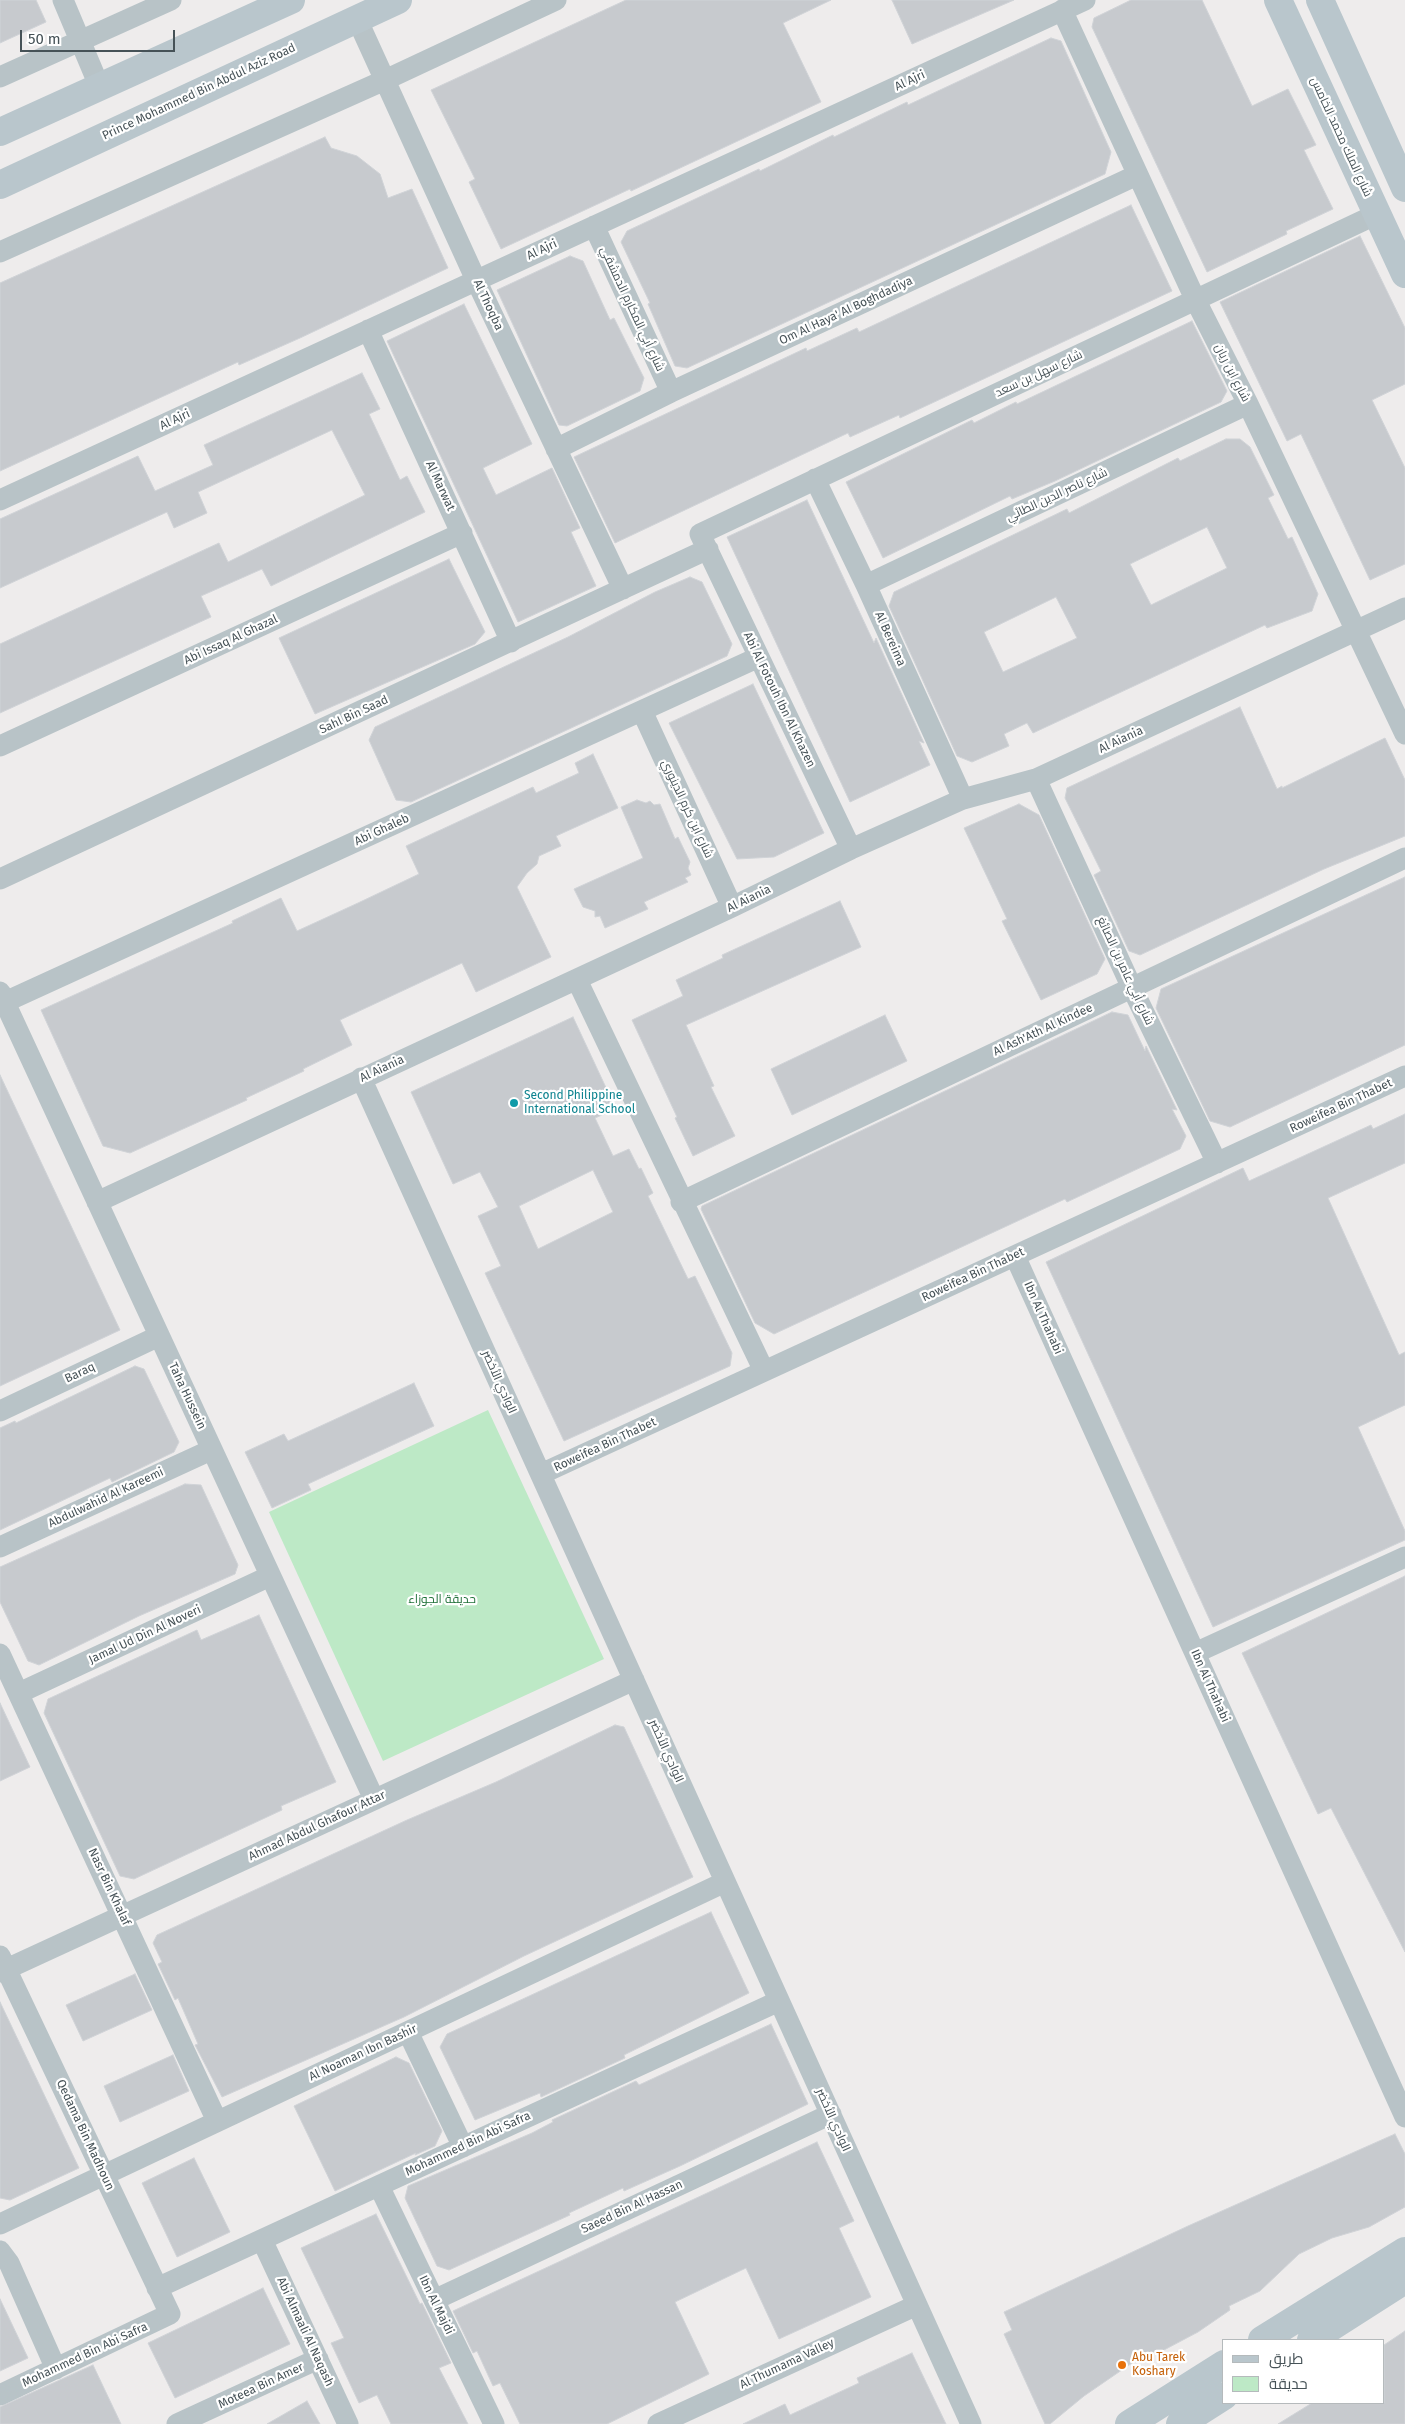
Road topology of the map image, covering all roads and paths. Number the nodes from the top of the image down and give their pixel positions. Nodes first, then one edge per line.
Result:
1 (63, 0) edge
2 (171, 0) edge
3 (291, 0) edge
4 (398, 0) edge
5 (556, 0) edge
6 (1085, 0) edge
7 (1278, 0) edge
8 (1320, 0) edge
9 (1062, 10) junction
10 (357, 19) junction
11 (80, 41) junction
12 (0, 77) edge
13 (385, 80) junction
14 (100, 88) junction
15 (0, 132) edge
16 (1137, 175) junction
17 (0, 185) edge
18 (1405, 188) edge
19 (1377, 214) junction
20 (594, 226) junction
21 (0, 252) edge
22 (1405, 274) edge
23 (476, 280) junction
24 (1196, 301) junction
25 (368, 330) junction
26 (671, 392) junction
27 (1248, 404) junction
28 (556, 449) junction
29 (815, 479) junction
30 (0, 500) edge
31 (462, 533) junction
32 (704, 542) junction
33 (866, 585) junction
34 (623, 588) junction
35 (1405, 608) edge
36 (1357, 630) junction
37 (511, 642) junction
38 (758, 657) junction
39 (642, 711) junction
40 (1405, 734) edge
41 (0, 746) edge
42 (1036, 779) junction
43 (963, 799) junction
44 (851, 850) junction
45 (1405, 858) edge
46 (0, 879) edge
47 (732, 908) junction
48 (577, 980) junction
49 (1132, 988) junction
50 (2, 997) edge
51 (1405, 1076) edge
52 (362, 1078) junction
53 (1217, 1163) junction
54 (97, 1202) junction
55 (681, 1202) junction
56 (1015, 1256) junction
57 (159, 1336) junction
58 (764, 1371) junction
59 (0, 1411) edge
60 (211, 1450) junction
61 (540, 1474) junction
62 (0, 1547) edge
63 (1405, 1557) edge
64 (270, 1576) junction
65 (1194, 1652) junction
66 (0, 1654) edge
67 (634, 1680) junction
68 (19, 1693) junction
69 (374, 1800) junction
70 (725, 1882) junction
71 (122, 1915) junction
72 (2, 1965) edge
73 (779, 2001) junction
74 (408, 2032) junction
75 (831, 2114) junction
76 (1405, 2117) edge
77 (218, 2121) junction
78 (463, 2147) junction
79 (104, 2174) junction
80 (379, 2186) junction
81 (0, 2224) edge
82 (262, 2240) junction
83 (1405, 2251) edge
84 (3, 2260) edge
85 (1405, 2280) edge
86 (157, 2288) junction
87 (434, 2300) junction
88 (917, 2305) junction
89 (170, 2314) joint
90 (1264, 2339) edge
91 (1313, 2339) edge
92 (318, 2360) junction
93 (1222, 2365) edge
94 (56, 2369) junction
95 (0, 2395) edge
96 (1222, 2397) edge
97 (209, 2418) edge
98 (177, 2424) edge
99 (348, 2424) edge
100 (494, 2424) edge
101 (658, 2424) edge
102 (971, 2424) edge
103 (1129, 2424) edge
104 (1180, 2424) edge

1 - 11 street
2 - 11 street
3 - 14 street
4 - 10 street, Prince Mohammed Bin Abdul Aziz Road
5 - 13 street
6 - 9 street, Al Ajri
7 - 19 street, شارع الملك محمد الخامس
8 - 18 street
9 - 16 street, شارع ابن ريان
9 - 20 street, Al Ajri
10 - 13 street, Al Thoqba
10 - 17 street, Prince Mohammed Bin Abdul Aziz Road
11 - 12 street
11 - 14 street
13 - 21 street
13 - 23 street, Al Thoqba
14 - 15 street
16 - 24 street, شارع ابن ريان
16 - 26 street, Om Al Haya' Al Boghdadiya
19 - 22 street, شارع الملك محمد الخامس
19 - 24 street, شارع سهل بن سعد
20 - 23 street, Al Ajri
20 - 26 street, شارع أبي المكارم الدمشقي
23 - 25 street, Al Ajri
23 - 28 street, Al Thoqba
24 - 27 street, شارع ابن ريان
24 - 29 street, شارع سهل بن سعد
25 - 30 street, Al Ajri
25 - 31 street, Al Marwat
26 - 28 street, Om Al Haya' Al Boghdadiya
27 - 33 street, شارع ناصر الدين الطائي
27 - 36 street, شارع ابن ريان
28 - 34 street, Al Thoqba
29 - 32 street, شارع سهل بن سعد
29 - 33 street, Al Bereima
31 - 37 street, Al Marwat
31 - 41 street, Abi Issaq Al Ghazal
32 - 34 street, Sahl Bin Saad
32 - 38 street, Abi Al Fotouh Ibn Al Khazen
33 - 43 street, Al Bereima
34 - 37 street, Sahl Bin Saad
35 - 36 street, Al Aiania
36 - 40 street, شارع ابن ريان
36 - 42 street, Al Aiania
37 - 46 street, Sahl Bin Saad
38 - 39 street, Abi Ghaleb
38 - 44 street, Abi Al Fotouh Ibn Al Khazen
39 - 47 street, شارع ابن كرم الدينوري
39 - 50 street, Abi Ghaleb
42 - 43 street, Al Aiania
42 - 49 street, شارع أبي عامر بن الصائغ
43 - 44 street, Al Aiania
44 - 47 street, Al Aiania
45 - 49 street, Al Ash'Ath Al Kindee
47 - 48 street, Al Aiania
48 - 52 street, Al Aiania
48 - 55 street
49 - 53 street, شارع أبي عامر بن الصائغ
49 - 55 street, Al Ash'Ath Al Kindee
50 - 54 street, Taha Hussein
51 - 53 street, Roweifea Bin Thabet
52 - 54 street, Al Aiania
52 - 61 street, الوادي الأخضر
53 - 56 street, Roweifea Bin Thabet
54 - 57 street, Taha Hussein
55 - 58 street
56 - 58 street, Roweifea Bin Thabet
56 - 65 street, Ibn Al Thahabi
57 - 59 street, Baraq
57 - 60 street, Taha Hussein
58 - 61 street, Roweifea Bin Thabet
60 - 62 street, Abdulwahid Al Kareemi
60 - 64 street, Taha Hussein
61 - 67 street, الوادي الأخضر
63 - 65 street
64 - 68 street, Jamal Ud Din Al Noveri
64 - 69 street, Taha Hussein
65 - 76 street, Ibn Al Thahabi
66 - 68 street, Nasr Bin Khalaf
67 - 69 street, Ahmad Abdul Ghafour Attar
67 - 70 street, الوادي الأخضر
68 - 71 street, Nasr Bin Khalaf
69 - 71 street, Ahmad Abdul Ghafour Attar
70 - 73 street, الوادي الأخضر
70 - 74 street, Al Noaman Ibn Bashir
71 - 72 street, Ahmad Abdul Ghafour Attar
71 - 77 street, Nasr Bin Khalaf
72 - 79 street, Qedama Bin Madhoun
73 - 75 street, الوادي الأخضر
73 - 78 street, Mohammed Bin Abi Safra
74 - 77 street, Al Noaman Ibn Bashir
74 - 78 street
75 - 87 street, Saeed Bin Al Hassan
75 - 88 street, الوادي الأخضر
77 - 79 street, Al Noaman Ibn Bashir
78 - 80 street, Mohammed Bin Abi Safra
79 - 81 street, Al Noaman Ibn Bashir
79 - 86 street, Qedama Bin Madhoun
80 - 82 street, Mohammed Bin Abi Safra
80 - 87 street, Ibn Al Majdi
82 - 86 street, Mohammed Bin Abi Safra
82 - 92 street, Abi Almaali Al Naqash
83 - 90 street
84 - 94 street
85 - 91 street
86 - 89 street, Qedama Bin Madhoun
87 - 100 street, Ibn Al Majdi
88 - 101 street, Al Thumama Valley
88 - 102 street, الوادي الأخضر
89 - 94 street, Mohammed Bin Abi Safra
92 - 97 street, Moteea Bin Amer
92 - 99 street, Abi Almaali Al Naqash
93 - 103 street
94 - 95 street, Mohammed Bin Abi Safra
96 - 104 street
97 - 98 street, Moteea Bin Amer

